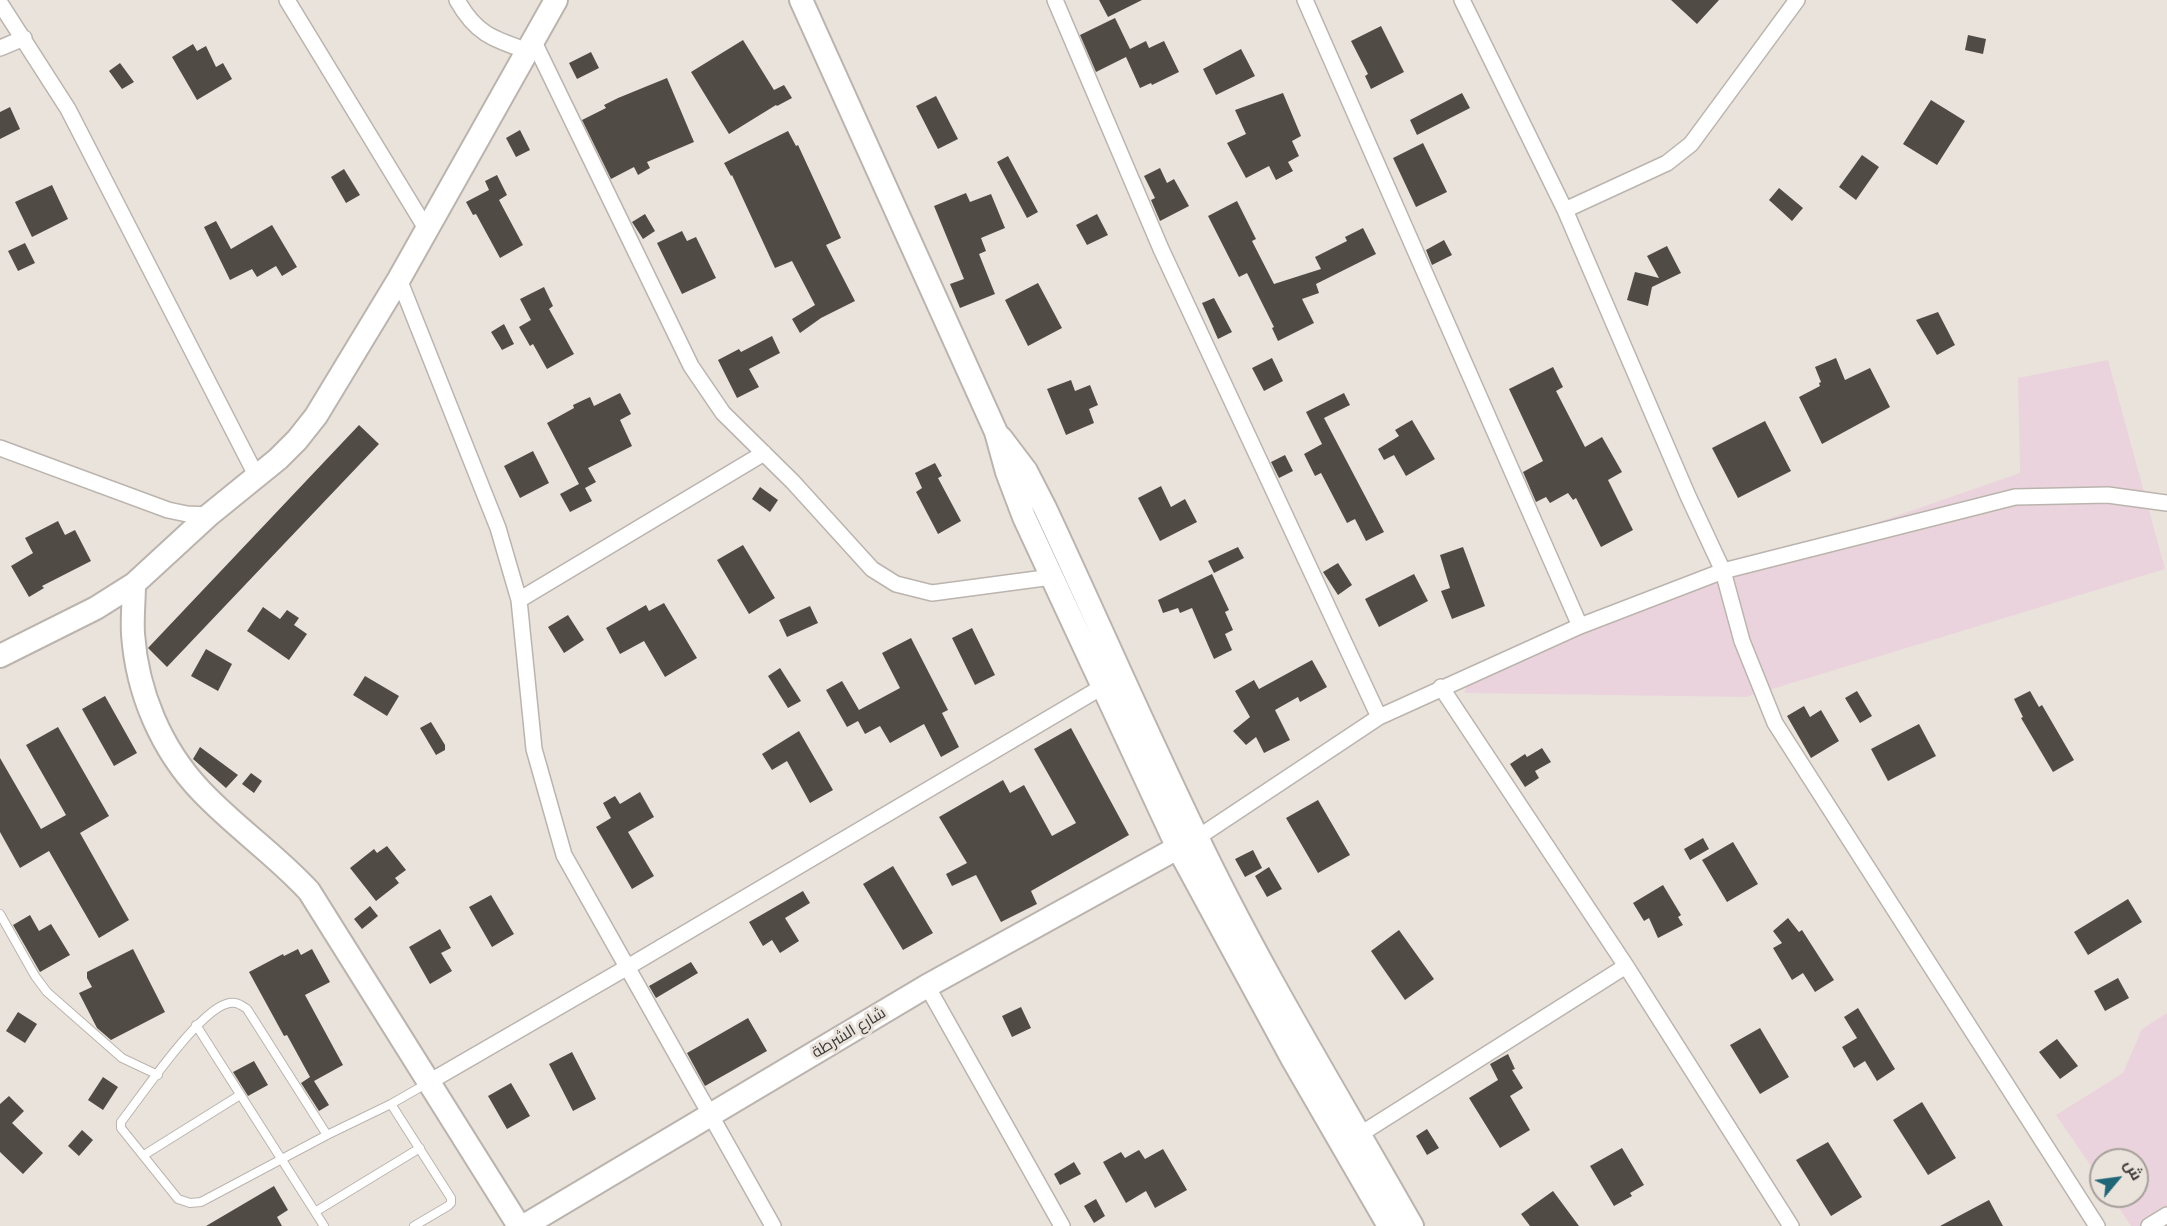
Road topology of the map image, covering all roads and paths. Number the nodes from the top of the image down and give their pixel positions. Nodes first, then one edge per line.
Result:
1 (287, 0) edge
2 (457, 0) edge
3 (556, 0) edge
4 (801, 0) edge
5 (1055, 0) edge
6 (1305, 0) edge
7 (1462, 0) edge
8 (1797, 0) edge
9 (0, 3) edge
10 (24, 38) junction
11 (531, 46) junction
12 (0, 48) edge
13 (1565, 210) junction
14 (427, 230) junction
15 (399, 279) junction
16 (996, 432) junction
17 (0, 448) edge
18 (764, 453) junction
19 (257, 477) junction
20 (2167, 503) edge
21 (209, 515) junction
22 (1723, 571) junction
23 (1052, 577) junction
24 (134, 584) junction
25 (519, 600) junction
26 (1580, 626) junction
27 (0, 656) edge
28 (1102, 687) junction
29 (1441, 687) junction
30 (1380, 717) junction
31 (1188, 843) junction
32 (0, 914) edge
33 (1626, 966) junction
34 (626, 968) junction
35 (927, 986) junction
36 (196, 1025) junction
37 (158, 1075) junction
38 (429, 1082) junction
39 (240, 1095) junction
40 (391, 1104) junction
41 (710, 1115) junction
42 (327, 1135) junction
43 (1359, 1135) junction
44 (420, 1148) junction
45 (144, 1155) junction
46 (281, 1160) junction
47 (315, 1212) junction
48 (2167, 1215) edge
49 (324, 1226) edge
50 (414, 1226) edge
51 (519, 1226) edge
52 (524, 1226) edge
53 (773, 1226) edge
54 (1062, 1226) edge
55 (1389, 1226) edge
56 (1412, 1226) edge
57 (1791, 1226) edge
58 (2097, 1226) edge
59 (2149, 1226) edge

1 - 14 street
2 - 11 street
3 - 11 street
4 - 16 street
5 - 30 street
6 - 26 street
7 - 13 street
8 - 13 street
9 - 10 street
10 - 12 street
10 - 19 street
11 - 14 street
11 - 18 street
13 - 22 street
14 - 15 street
15 - 19 street
15 - 25 street
16 - 23 street
16 - 31 street
17 - 21 street
18 - 23 street
18 - 25 street
19 - 21 street
20 - 22 street
21 - 24 street
22 - 26 street
22 - 58 street
23 - 28 street
24 - 27 street
24 - 38 street
25 - 34 street
26 - 29 street
28 - 31 street
28 - 34 street
29 - 30 street
29 - 33 street
30 - 31 street
31 - 35 street, شارع الشرطة
31 - 43 street
31 - 55 street
32 - 37 lane
33 - 43 street
33 - 57 street
34 - 38 street
34 - 41 street
35 - 41 street, شارع الشرطة
35 - 54 street
36 - 37 lane
36 - 39 lane
36 - 42 lane
37 - 45 lane
38 - 40 lane
38 - 51 street
39 - 45 lane
39 - 46 lane
40 - 42 lane
40 - 44 lane
41 - 52 street, شارع الشرطة
41 - 53 street
42 - 46 lane
43 - 56 street
44 - 47 lane
44 - 50 lane
45 - 46 lane
46 - 47 lane
47 - 49 lane
48 - 59 street

